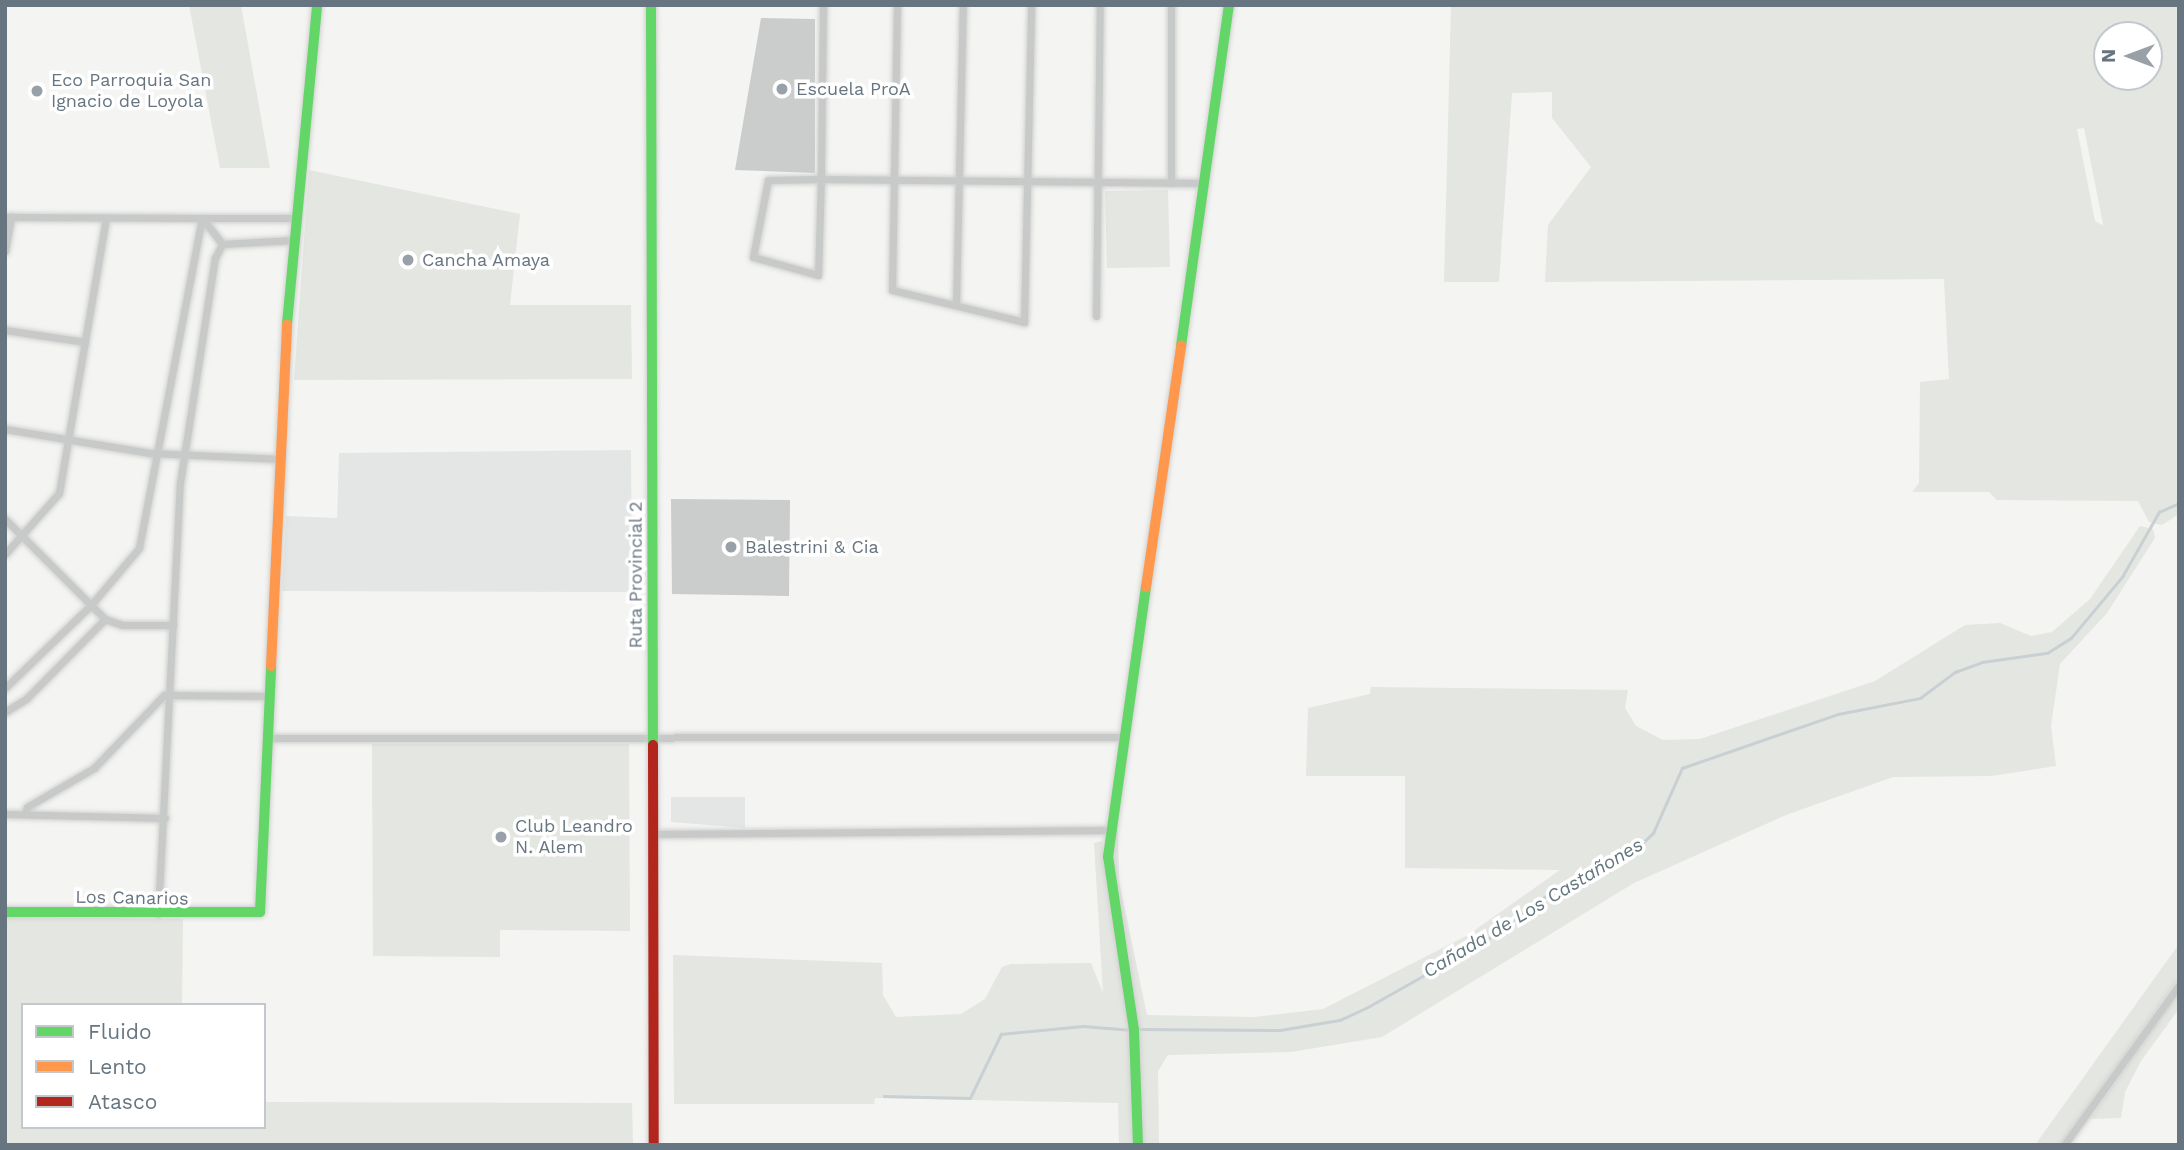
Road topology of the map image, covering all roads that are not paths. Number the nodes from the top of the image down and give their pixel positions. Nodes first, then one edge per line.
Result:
1 (317, 5) edge
2 (651, 5) edge
3 (823, 5) edge
4 (897, 5) edge
5 (963, 5) edge
6 (1031, 5) edge
7 (1100, 5) edge
8 (1171, 5) edge
9 (1229, 5) edge
10 (821, 179) junction
11 (895, 180) junction
12 (958, 181) junction
13 (1026, 182) junction
14 (1098, 182) junction
15 (1171, 183) junction
16 (1203, 183) junction
17 (8, 217) edge
18 (106, 218) junction
19 (202, 218) junction
20 (296, 218) junction
21 (294, 240) junction
22 (222, 244) junction
23 (5, 251) edge
24 (956, 305) junction
25 (1096, 316) dead end
26 (5, 330) edge
27 (85, 342) junction
28 (5, 429) edge
29 (68, 438) junction
30 (160, 454) junction
31 (183, 455) junction
32 (282, 459) junction
33 (5, 519) edge
34 (23, 537) junction
35 (5, 554) edge
36 (91, 604) junction
37 (105, 619) junction
38 (173, 625) junction
39 (5, 688) edge
40 (170, 693) junction
41 (270, 696) junction
42 (5, 712) edge
43 (653, 733) junction
44 (1122, 737) junction
45 (268, 738) junction
46 (5, 814) edge
47 (25, 814) junction
48 (165, 818) junction
49 (1111, 830) junction
50 (653, 834) junction
51 (5, 912) edge
52 (158, 914) junction
53 (2179, 985) edge
54 (654, 1145) edge
55 (1138, 1145) edge
56 (2064, 1145) edge

1 - 20 street
2 - 43 street, Ruta Provincial 2
3 - 10 street
4 - 11 street
5 - 12 street
6 - 13 street
7 - 14 street
8 - 15 street
9 - 16 street
10 - 10 street
10 - 11 street
11 - 12 street
11 - 24 street
12 - 13 street
12 - 24 street
13 - 14 street
13 - 24 street
14 - 15 street
14 - 25 street
15 - 16 street
16 - 44 street
17 - 18 street
17 - 23 street
18 - 19 street
18 - 27 street
19 - 20 street
19 - 22 street
19 - 30 street
20 - 21 street
21 - 22 street
21 - 32 street
22 - 31 street
26 - 27 street
27 - 29 street
28 - 29 street
29 - 30 street
29 - 34 street
30 - 31 street
30 - 36 street
31 - 32 street
31 - 38 street
32 - 41 street
33 - 34 street
34 - 35 street
34 - 36 street
36 - 37 street
36 - 39 street
37 - 38 street
37 - 42 street
38 - 40 street
40 - 41 street
40 - 47 street
40 - 48 street
41 - 45 street
43 - 44 street
43 - 45 street
43 - 50 street, Ruta Provincial 2
44 - 49 street
45 - 52 street, Los Canarios
46 - 47 street
47 - 48 street
48 - 52 street
49 - 50 street
49 - 55 street
50 - 54 street, Ruta Provincial 2
51 - 52 street, Los Canarios
53 - 56 street

